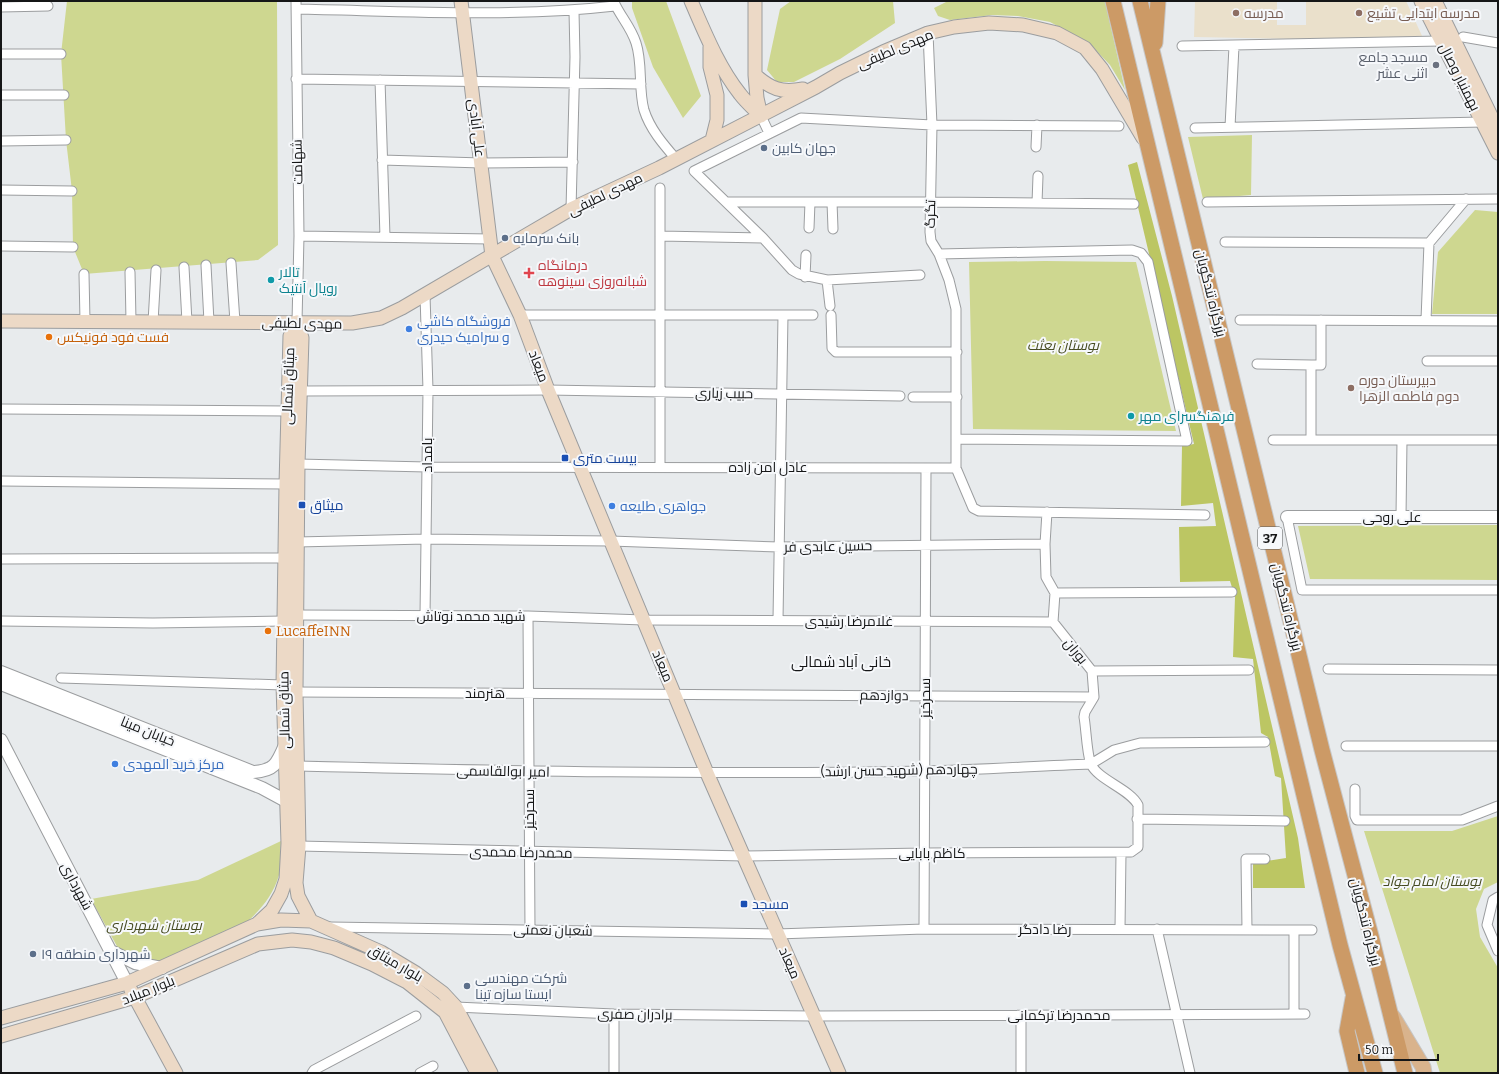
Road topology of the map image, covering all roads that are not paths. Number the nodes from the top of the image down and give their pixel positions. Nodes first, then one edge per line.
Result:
1 (691, 1) edge
2 (755, 1) edge
3 (1113, 1) edge
4 (1140, 1) edge
5 (1158, 1) edge
6 (1421, 1) edge
7 (1435, 1) edge
8 (614, 4) edge
9 (296, 5) edge
10 (48, 6) dead end
11 (1, 7) edge
12 (462, 7) edge
13 (574, 11) junction
14 (928, 33) junction
15 (1463, 37) dead end
16 (1442, 41) junction
17 (1498, 43) edge
18 (710, 45) junction
19 (1182, 46) dead end
20 (1234, 46) junction
21 (1, 54) edge
22 (61, 54) dead end
23 (1154, 56) junction
24 (755, 75) junction
25 (296, 80) junction
26 (380, 80) junction
27 (471, 81) junction
28 (574, 83) junction
29 (641, 84) junction
30 (816, 87) junction
31 (1, 95) edge
32 (64, 95) dead end
33 (761, 116) junction
34 (1483, 122) junction
35 (932, 125) junction
36 (1037, 126) junction
37 (1120, 126) dead end
38 (1230, 127) junction
39 (1195, 128) dead end
40 (1498, 130) edge
41 (769, 133) junction
42 (66, 140) dead end
43 (712, 140) junction
44 (1, 141) edge
45 (1146, 143) junction
46 (1036, 147) dead end
47 (1498, 153) edge
48 (676, 159) junction
49 (382, 160) junction
50 (573, 162) junction
51 (482, 163) junction
52 (1038, 176) dead end
53 (660, 188) dead end
54 (1, 190) edge
55 (72, 191) dead end
56 (1466, 199) junction
57 (1498, 199) edge
58 (728, 202) junction
59 (810, 202) junction
60 (832, 202) junction
61 (931, 202) junction
62 (1207, 202) dead end
63 (1038, 203) junction
64 (1134, 204) dead end
65 (571, 209) junction
66 (809, 228) dead end
67 (833, 228) dead end
68 (299, 236) junction
69 (660, 236) junction
70 (385, 237) junction
71 (764, 238) junction
72 (491, 239) junction
73 (1225, 242) dead end
74 (1430, 243) junction
75 (1, 246) edge
76 (73, 247) dead end
77 (939, 254) junction
78 (806, 255) dead end
79 (492, 256) junction
80 (231, 263) dead end
81 (206, 265) dead end
82 (184, 267) dead end
83 (156, 270) dead end
84 (130, 272) dead end
85 (84, 274) dead end
86 (920, 275) dead end
87 (805, 277) junction
88 (827, 280) junction
89 (425, 295) junction
90 (520, 315) junction
91 (660, 315) junction
92 (783, 315) junction
93 (813, 315) dead end
94 (1240, 320) dead end
95 (1321, 320) junction
96 (1426, 320) junction
97 (1, 321) edge
98 (85, 321) junction
99 (131, 321) junction
100 (1498, 321) edge
101 (153, 322) junction
102 (187, 322) junction
103 (209, 322) junction
104 (235, 322) junction
105 (297, 322) junction
106 (957, 352) junction
107 (1427, 361) dead end
108 (1498, 361) edge
109 (1257, 364) dead end
110 (1311, 365) junction
111 (428, 390) junction
112 (548, 390) junction
113 (301, 391) junction
114 (660, 392) junction
115 (782, 394) junction
116 (900, 396) dead end
117 (914, 397) dead end
118 (957, 397) junction
119 (1, 409) edge
120 (287, 411) junction
121 (956, 439) junction
122 (1272, 440) dead end
123 (1311, 440) junction
124 (1402, 440) junction
125 (1498, 440) edge
126 (298, 464) junction
127 (427, 467) junction
128 (580, 467) junction
129 (660, 467) junction
130 (781, 467) junction
131 (926, 468) junction
132 (956, 468) junction
133 (1, 481) edge
134 (286, 484) junction
135 (1047, 512) junction
136 (1205, 515) dead end
137 (1401, 517) junction
138 (1498, 517) edge
139 (1287, 518) joint
140 (426, 539) junction
141 (611, 541) junction
142 (297, 542) junction
143 (1045, 544) junction
144 (925, 545) junction
145 (780, 547) junction
146 (285, 558) junction
147 (1, 559) edge
148 (1498, 590) edge
149 (1232, 592) dead end
150 (1055, 593) junction
151 (298, 615) junction
152 (425, 616) junction
153 (528, 616) junction
154 (644, 620) junction
155 (778, 620) junction
156 (1, 621) edge
157 (284, 621) junction
158 (925, 621) junction
159 (1053, 622) junction
160 (1328, 669) dead end
161 (1249, 670) dead end
162 (1498, 670) edge
163 (1092, 671) junction
164 (1, 672) edge
165 (61, 678) dead end
166 (1, 684) edge
167 (283, 685) junction
168 (296, 692) junction
169 (674, 693) junction
170 (529, 694) junction
171 (925, 695) junction
172 (1094, 697) junction
173 (1, 740) edge
174 (1265, 742) dead end
175 (285, 745) junction
176 (1346, 746) dead end
177 (1498, 746) edge
178 (1091, 764) junction
179 (298, 766) junction
180 (529, 771) junction
181 (924, 771) junction
182 (707, 773) junction
183 (1355, 789) dead end
184 (292, 801) junction
185 (1498, 806) edge
186 (1137, 819) junction
187 (1285, 820) dead end
188 (299, 846) junction
189 (529, 853) junction
190 (924, 853) junction
191 (1121, 853) junction
192 (744, 856) junction
193 (1265, 859) dead end
194 (1498, 897) edge
195 (311, 921) junction
196 (256, 924) junction
197 (329, 927) junction
198 (924, 929) junction
199 (1120, 929) junction
200 (1157, 929) junction
201 (530, 930) junction
202 (1247, 930) junction
203 (1294, 930) junction
204 (1312, 930) dead end
205 (777, 934) junction
206 (292, 940) joint
207 (1498, 950) edge
208 (111, 952) junction
209 (162, 968) junction
210 (127, 983) junction
211 (1354, 996) junction
212 (135, 997) junction
213 (456, 1007) junction
214 (1388, 1009) junction
215 (614, 1014) junction
216 (1294, 1014) junction
217 (1305, 1014) dead end
218 (1021, 1015) junction
219 (1176, 1015) junction
220 (416, 1016) dead end
221 (813, 1016) junction
222 (1, 1018) edge
223 (1, 1036) edge
224 (433, 1066) dead end
225 (176, 1073) edge
226 (312, 1073) edge
227 (420, 1073) edge
228 (478, 1073) edge
229 (491, 1073) edge
230 (614, 1073) edge
231 (839, 1073) edge
232 (1021, 1073) edge
233 (1190, 1073) edge
234 (1357, 1073) edge
235 (1375, 1073) edge
236 (1405, 1073) edge
237 (1424, 1073) edge

1 - 18 main road
2 - 24 main road
3 - 45 highway, بزرگراه تندگویان / 37
4 - 23 highway, بزرگراه تندگویان / 37
5 - 23 highway
6 - 16 main road, بهمنیار وصال
7 - 40 main road, بهمنیار وصال
8 - 13 street
8 - 29 street
9 - 12 street
9 - 25 street, شهامت
10 - 11 street
12 - 13 street
12 - 27 main road, علی آبادی
13 - 28 street
14 - 30 main road, مهدی لطیفی
14 - 35 street, تگرگ
14 - 45 main road, مهدی لطیفی
15 - 17 street
16 - 20 street
16 - 34 main road, بهمنیار وصال
18 - 33 main road
18 - 43 main road
19 - 20 street
20 - 38 street
21 - 22 street
23 - 214 highway, بزرگراه تندگویان / 37
24 - 30 main road
24 - 33 main road
25 - 26 street
25 - 68 street, شهامت
26 - 27 street
26 - 49 street
27 - 28 street
27 - 51 main road, علی آبادی
28 - 29 street
28 - 50 street
29 - 48 street
30 - 33 main road, مهدی لطیفی
31 - 32 street
33 - 41 street
33 - 43 main road, مهدی لطیفی
34 - 38 street
34 - 47 main road, بهمنیار وصال
35 - 36 street
35 - 41 street
35 - 61 street, تگرگ
36 - 37 street
36 - 46 street
38 - 39 street
41 - 58 street
42 - 44 street
43 - 48 main road, مهدی لطیفی
45 - 211 highway, بزرگراه تندگویان / 37
48 - 65 main road, مهدی لطیفی
49 - 51 street
49 - 70 street
50 - 51 street
50 - 65 street
51 - 72 main road, علی آبادی
52 - 63 street
53 - 69 street
54 - 55 street
56 - 57 street
56 - 62 street
56 - 74 street
58 - 59 street
58 - 71 street
59 - 60 street
59 - 66 street
60 - 61 street
60 - 67 street
61 - 63 street
61 - 77 street, تگرگ
63 - 64 street
65 - 79 main road, مهدی لطیفی
68 - 70 street
68 - 105 street, شهامت
69 - 71 street
69 - 91 street
70 - 72 street
71 - 87 street
72 - 79 main road, علی آبادی
73 - 74 street
74 - 96 street
75 - 76 street
77 - 106 street, تگرگ
77 - 121 street
78 - 87 street
79 - 89 main road, مهدی لطیفی
79 - 90 main road, میعاد
80 - 104 street
81 - 103 street
82 - 102 street
83 - 101 street
84 - 99 street
85 - 98 street
86 - 88 street
87 - 88 street
88 - 106 street
89 - 105 main road, مهدی لطیفی
89 - 111 street, بامداد
90 - 91 street
90 - 112 main road, میعاد
91 - 92 street
91 - 114 street
92 - 93 street
92 - 115 street
94 - 95 street
95 - 96 street
95 - 110 street
96 - 100 street
97 - 98 main road, مهدی لطیفی
98 - 99 main road, مهدی لطیفی
99 - 101 main road, مهدی لطیفی
101 - 102 main road, مهدی لطیفی
102 - 103 main road, مهدی لطیفی
103 - 104 main road, مهدی لطیفی
104 - 105 main road, مهدی لطیفی
105 - 113 main road, میثاق شمالی
105 - 120 main road, میثاق شمالی
106 - 118 street, تگرگ
107 - 108 street
109 - 110 street
110 - 123 street
111 - 112 street, حبیب زیاری
111 - 113 street, حبیب زیاری
111 - 127 street, بامداد
112 - 114 street, حبیب زیاری
112 - 128 main road, میعاد
113 - 126 main road, میثاق شمالی
114 - 115 street, حبیب زیاری
114 - 129 street
115 - 116 street, حبیب زیاری
115 - 130 street
117 - 118 street
118 - 121 street, تگرگ
119 - 120 street
120 - 134 main road, میثاق شمالی
121 - 132 street
122 - 123 street
123 - 124 street
124 - 125 street
124 - 137 street
126 - 127 street, عادل امن زاده
126 - 142 main road, میثاق شمالی
127 - 128 street, عادل امن زاده
127 - 140 street, بامداد
128 - 129 street, عادل امن زاده
128 - 141 main road, میعاد
129 - 130 street, عادل امن زاده
130 - 131 street, عادل امن زاده
130 - 145 street
131 - 132 street, عادل امن زاده
131 - 144 street, سحرخیز
132 - 135 street
133 - 134 street
134 - 146 main road, میثاق شمالی
135 - 136 street
135 - 143 street
137 - 138 street, علی روحی
137 - 139 street, علی روحی
139 - 148 street
140 - 141 street, حسین عابدی‌ فر
140 - 142 street, حسین عابدی‌ فر
140 - 152 street, بامداد
141 - 145 street, حسین عابدی‌ فر
141 - 154 main road, میعاد
142 - 151 main road, میثاق شمالی
143 - 144 street, حسین عابدی‌ فر
143 - 150 street
144 - 145 street, حسین عابدی‌ فر
144 - 158 street, سحرخیز
145 - 155 street
146 - 147 street
146 - 157 main road, میثاق شمالی
149 - 150 street
150 - 159 street
151 - 152 street, شهید محمد نوتاش
151 - 168 main road, میثاق شمالی
152 - 153 street, شهید محمد نوتاش
153 - 154 street, شهید محمد نوتاش
153 - 170 street, سحرخیز
154 - 155 street, غلامرضا رشیدی
154 - 169 main road, میعاد
155 - 158 street, غلامرضا رشیدی
156 - 157 street
157 - 167 main road, میثاق شمالی
158 - 159 street, غلامرضا رشیدی
158 - 171 street, سحرخیز
159 - 163 street, بوران
160 - 162 street
161 - 163 street
163 - 172 street, بوران
164 - 175 street, خیابان مینا
165 - 167 street
166 - 184 street, خیابان مینا
167 - 175 main road, میثاق شمالی
168 - 170 street, هنرمند
168 - 179 main road, میثاق شمالی
169 - 170 street, هنرمند
169 - 171 street, دوازدهم
169 - 182 main road, میعاد
170 - 180 street, سحرخیز
171 - 172 street, دوازدهم
171 - 181 street, سحرخیز
172 - 178 street
173 - 208 street, شهرداری
174 - 178 street
175 - 184 main road, میثاق شمالی
176 - 177 street
178 - 181 street, چهاردهم (شهید حسن ارشد)
178 - 186 street
179 - 180 street, امیر ابوالقاسمی
179 - 184 main road, میثاق شمالی
180 - 182 street, امیر ابوالقاسمی
180 - 189 street, سحرخیز
181 - 182 street, چهاردهم (شهید حسن ارشد)
181 - 190 street, سحرخیز
182 - 192 main road, میعاد
183 - 185 street
184 - 188 main road, میثاق شمالی
184 - 196 main road, میثاق شمالی
186 - 187 street
186 - 191 street
188 - 189 street, محمدرضا محمدی
188 - 195 main road, میثاق شمالی
189 - 192 street, محمدرضا محمدی
189 - 201 street, سحرخیز
190 - 191 street, کاظم بابایی
190 - 192 street, کاظم بابایی
190 - 198 street, سحرخیز
191 - 199 street
192 - 205 main road, میعاد
193 - 202 street
194 - 207 street
195 - 196 main road, بلوار میثاق
195 - 197 main road, بلوار میثاق
196 - 209 main road, بلوار میلاد
197 - 201 street, شعبان نعمتی
197 - 213 main road, بلوار میثاق
198 - 199 street, رضا دادگر
198 - 205 street, رضا دادگر
199 - 200 street, رضا دادگر
200 - 202 street, رضا دادگر
200 - 219 street
201 - 205 street, شعبان نعمتی
202 - 203 street, رضا دادگر
203 - 204 street, رضا دادگر
203 - 216 street
205 - 221 main road, میعاد
206 - 212 main road, بلوار میلاد
206 - 228 main road, بلوار میثاق
208 - 209 street
208 - 210 street, شهرداری
209 - 210 main road, بلوار میلاد
210 - 212 main road, شهرداری
210 - 222 main road, بلوار میلاد
211 - 234 highway
211 - 235 highway, بزرگراه تندگویان / 37
212 - 223 main road, بلوار میلاد
212 - 225 main road, شهرداری
213 - 215 street, برادران صفری
213 - 229 main road, بلوار میثاق
214 - 236 highway, بزرگراه تندگویان / 37
214 - 237 main road
215 - 221 street, برادران صفری
215 - 230 street
216 - 217 street, محمدرضا ترکمانی
216 - 219 street, محمدرضا ترکمانی
218 - 219 street, محمدرضا ترکمانی
218 - 221 street, محمدرضا ترکمانی
218 - 232 street
219 - 233 street
220 - 226 street
221 - 231 main road, میعاد
224 - 227 street

